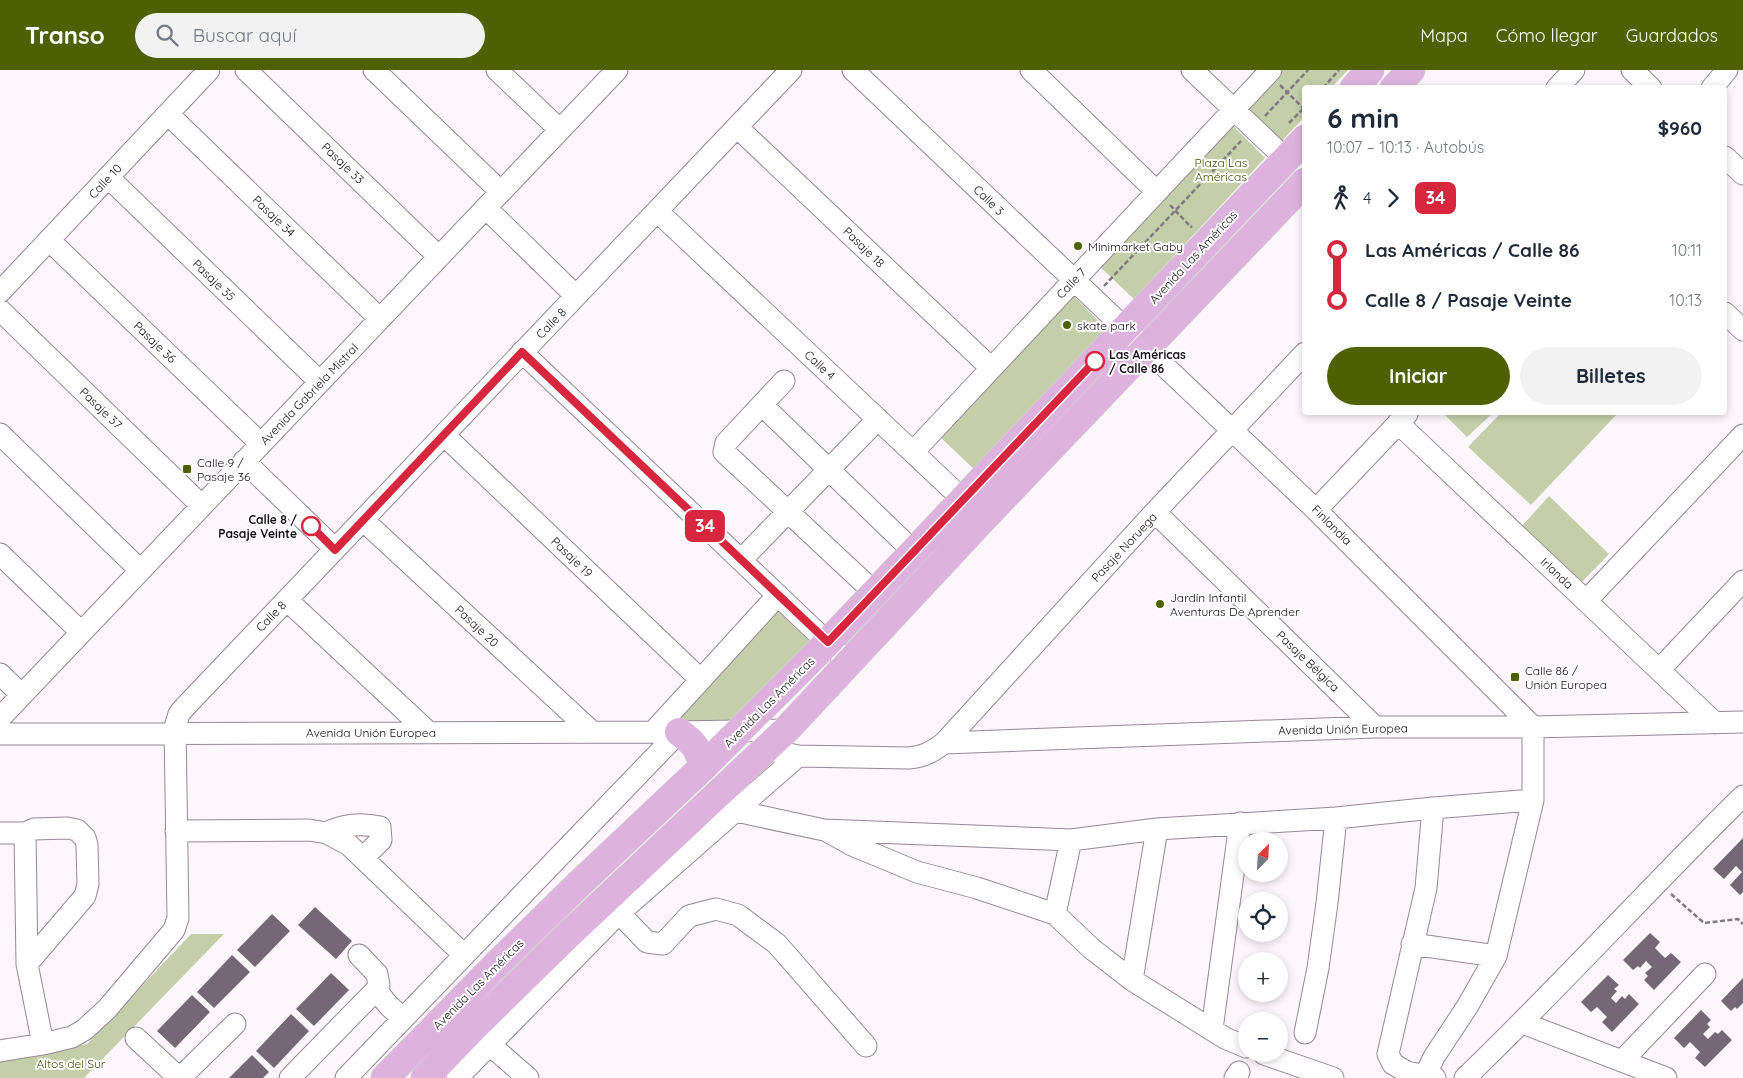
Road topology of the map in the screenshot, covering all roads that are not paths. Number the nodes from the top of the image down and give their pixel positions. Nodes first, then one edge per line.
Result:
1 (209, 70) edge
2 (246, 70) edge
3 (374, 70) edge
4 (497, 70) edge
5 (617, 70) edge
6 (791, 70) edge
7 (853, 70) edge
8 (1031, 70) edge
9 (1192, 70) edge
10 (1370, 70) edge
11 (1411, 70) edge
12 (1574, 70) edge
13 (1632, 70) edge
14 (1727, 70) edge
15 (1270, 72) edge
16 (1357, 85) edge
17 (1397, 85) edge
18 (1560, 85) edge
19 (1648, 85) edge
20 (1714, 85) edge
21 (1234, 110) junction
22 (168, 114) junction
23 (737, 127) junction
24 (560, 130) junction
25 (1302, 142) edge
26 (1286, 159) junction
27 (1727, 159) edge
28 (1743, 174) edge
29 (108, 177) junction
30 (1302, 185) edge
31 (501, 192) junction
32 (1157, 192) junction
33 (486, 208) junction
34 (657, 211) junction
35 (49, 240) junction
36 (439, 257) junction
37 (1074, 280) junction
38 (0, 292) edge
39 (576, 296) junction
40 (0, 310) edge
41 (1727, 316) edge
42 (380, 319) junction
43 (1125, 329) junction
44 (1743, 330) edge
45 (1146, 349) junction
46 (522, 352) junction
47 (1302, 356) edge
48 (991, 368) junction
49 (784, 381) dead end
50 (320, 382) junction
51 (762, 405) junction
52 (878, 418) junction
53 (1403, 418) edge
54 (1232, 431) junction
55 (0, 434) edge
56 (444, 435) junction
57 (1743, 435) edge
58 (261, 444) junction
59 (912, 452) junction
60 (244, 461) junction
61 (828, 469) junction
62 (964, 500) junction
63 (202, 506) junction
64 (788, 510) junction
65 (1316, 510) junction
66 (1155, 512) junction
67 (983, 519) junction
68 (362, 520) junction
69 (335, 550) junction
70 (914, 552) junction
71 (0, 554) edge
72 (741, 560) junction
73 (140, 570) junction
74 (1743, 581) edge
75 (875, 593) junction
76 (778, 595) junction
77 (287, 600) junction
78 (1586, 601) junction
79 (81, 632) junction
80 (828, 642) junction
81 (849, 663) junction
82 (1659, 670) junction
83 (0, 674) edge
84 (700, 679) junction
85 (22, 694) junction
86 (0, 718) edge
87 (1743, 722) edge
88 (1715, 723) junction
89 (1375, 727) junction
90 (1533, 727) junction
91 (741, 730) junction
92 (786, 730) junction
93 (591, 731) junction
94 (666, 731) junction
95 (428, 732) junction
96 (175, 733) junction
97 (0, 734) edge
98 (944, 743) junction
99 (766, 749) junction
100 (798, 756) junction
101 (702, 768) junction
102 (745, 769) junction
103 (1742, 798) edge
104 (1533, 800) junction
105 (1433, 808) junction
106 (736, 811) junction
107 (1336, 818) junction
108 (1240, 823) junction
109 (1157, 829) junction
110 (824, 830) junction
111 (176, 831) junction
112 (0, 833) edge
113 (25, 833) junction
114 (327, 833) junction
115 (1071, 840) junction
116 (363, 858) junction
117 (619, 913) junction
118 (1055, 914) junction
119 (1412, 944) junction
120 (359, 954) dead end
121 (464, 955) junction
122 (1496, 956) junction
123 (27, 964) junction
124 (1705, 974) dead end
125 (1132, 980) junction
126 (376, 990) junction
127 (404, 1018) junction
128 (1523, 1023) junction
129 (235, 1024) dead end
130 (1212, 1029) junction
131 (1305, 1033) dead end
132 (136, 1038) dead end
133 (43, 1044) junction
134 (489, 1044) junction
135 (1238, 1044) edge
136 (866, 1046) dead end
137 (0, 1051) edge
138 (1622, 1061) junction
139 (1287, 1062) edge
140 (1430, 1077) edge
141 (180, 1078) edge
142 (290, 1078) edge
143 (346, 1078) edge
144 (385, 1078) edge
145 (426, 1078) edge
146 (457, 1078) edge
147 (528, 1078) edge
148 (1333, 1078) edge
149 (1465, 1078) edge
150 (1666, 1078) edge

1 - 22 street, Calle 10
2 - 36 street, Pasaje 33
3 - 31 street
4 - 24 street
5 - 24 street, Avenida Gabriela Mistral
6 - 23 street, Calle 8
7 - 37 street, Calle 3
8 - 32 street
9 - 21 street
10 - 16 main road
11 - 17 main road
12 - 18 street
13 - 19 street
14 - 20 street
15 - 21 street, Calle 7
21 - 26 street
21 - 32 street, Calle 7
22 - 29 street, Calle 10
22 - 42 street, Pasaje 34
23 - 34 street, Calle 8
23 - 48 street, Pasaje 18
24 - 31 street, Avenida Gabriela Mistral
25 - 26 main road, Avenida Las Américas
26 - 43 main road, Avenida Las Américas
27 - 28 street
29 - 35 street, Calle 10
29 - 50 street, Pasaje 35
30 - 45 main road
31 - 33 street, Avenida Gabriela Mistral
32 - 37 street, Calle 7
33 - 36 street, Avenida Gabriela Mistral
33 - 39 street
34 - 39 street, Calle 8
34 - 52 street, Calle 4
35 - 38 street, Calle 10
35 - 58 street, Pasaje 36
36 - 42 street, Avenida Gabriela Mistral
37 - 43 street, Calle 3
37 - 48 street, Calle 7
39 - 46 street, Calle 8
40 - 63 street, Pasaje 37
41 - 44 street
42 - 50 street, Avenida Gabriela Mistral
43 - 45 street, Finlandia
43 - 62 main road, Avenida Las Américas
45 - 54 street, Finlandia
45 - 67 main road
46 - 56 street, Calle 8
46 - 72 street
47 - 54 street, Pasaje Noruega
48 - 59 street, Calle 7
49 - 51 street
50 - 58 street, Avenida Gabriela Mistral
51 - 61 street
51 - 64 street
52 - 59 street, Calle 4
52 - 61 street
53 - 65 street
53 - 78 street, Irlanda
54 - 65 street, Finlandia
54 - 66 street, Pasaje Noruega
55 - 73 street
56 - 68 street, Calle 8
56 - 84 street, Pasaje 19
57 - 78 street
58 - 60 street, Avenida Gabriela Mistral
59 - 62 street, Calle 4
60 - 63 street, Avenida Gabriela Mistral
60 - 69 street
61 - 64 street
61 - 70 street
62 - 67 street, Calle 4
62 - 70 main road, Avenida Las Américas
63 - 73 street, Avenida Gabriela Mistral
64 - 72 street
64 - 75 street
65 - 90 street, Finlandia
66 - 89 street, Pasaje Bélgica
66 - 98 street, Pasaje Noruega
67 - 81 main road
68 - 69 street, Calle 8
68 - 93 street, Pasaje 20
69 - 77 street, Calle 8
70 - 75 main road, Avenida Las Américas
71 - 79 street
72 - 76 street
73 - 79 street, Avenida Gabriela Mistral
74 - 82 street
75 - 80 main road, Avenida Las Américas
76 - 80 street
76 - 84 street
77 - 95 street
77 - 96 street, Calle 8
78 - 82 street, Irlanda
79 - 85 street, Avenida Gabriela Mistral
80 - 81 street
80 - 91 main road, Avenida Las Américas
81 - 92 main road
82 - 88 street, Irlanda
83 - 85 street
84 - 94 street
85 - 86 street, Avenida Gabriela Mistral
87 - 88 street, Avenida Unión Europea
88 - 90 street, Avenida Unión Europea
89 - 90 street, Avenida Unión Europea
89 - 98 street, Avenida Unión Europea
90 - 104 street
91 - 92 street, Avenida Unión Europea
91 - 94 street, Avenida Unión Europea
91 - 101 main road, Avenida Las Américas
91 - 102 street
92 - 99 main road
93 - 94 street, Avenida Unión Europea
93 - 95 street, Avenida Unión Europea
94 - 101 main road
94 - 121 street
95 - 96 street, Avenida Unión Europea
96 - 97 street, Avenida Unión Europea
96 - 111 street
98 - 100 street
99 - 100 street
99 - 102 main road
100 - 106 street
101 - 144 main road, Avenida Las Américas
102 - 145 main road
103 - 128 street
104 - 105 street
104 - 122 street
105 - 107 street
105 - 119 street
106 - 110 street
106 - 117 street
107 - 108 street
107 - 131 street
108 - 109 street
108 - 130 street
109 - 115 street
109 - 125 street
110 - 115 street
110 - 118 street
111 - 114 street
111 - 133 street
112 - 113 street
113 - 123 street
113 - 123 street
114 - 116 street
114 - 116 street
115 - 118 street
116 - 121 street
117 - 134 street
117 - 136 street
118 - 125 street
119 - 122 street
119 - 140 street
120 - 126 street
121 - 127 street
122 - 140 street
123 - 133 street
124 - 138 street
125 - 130 street
126 - 127 street
126 - 142 street
127 - 143 street
128 - 138 street
128 - 149 street
129 - 141 street
130 - 135 street
132 - 141 street
133 - 137 street
134 - 146 street
134 - 147 street
138 - 150 street
139 - 148 street

